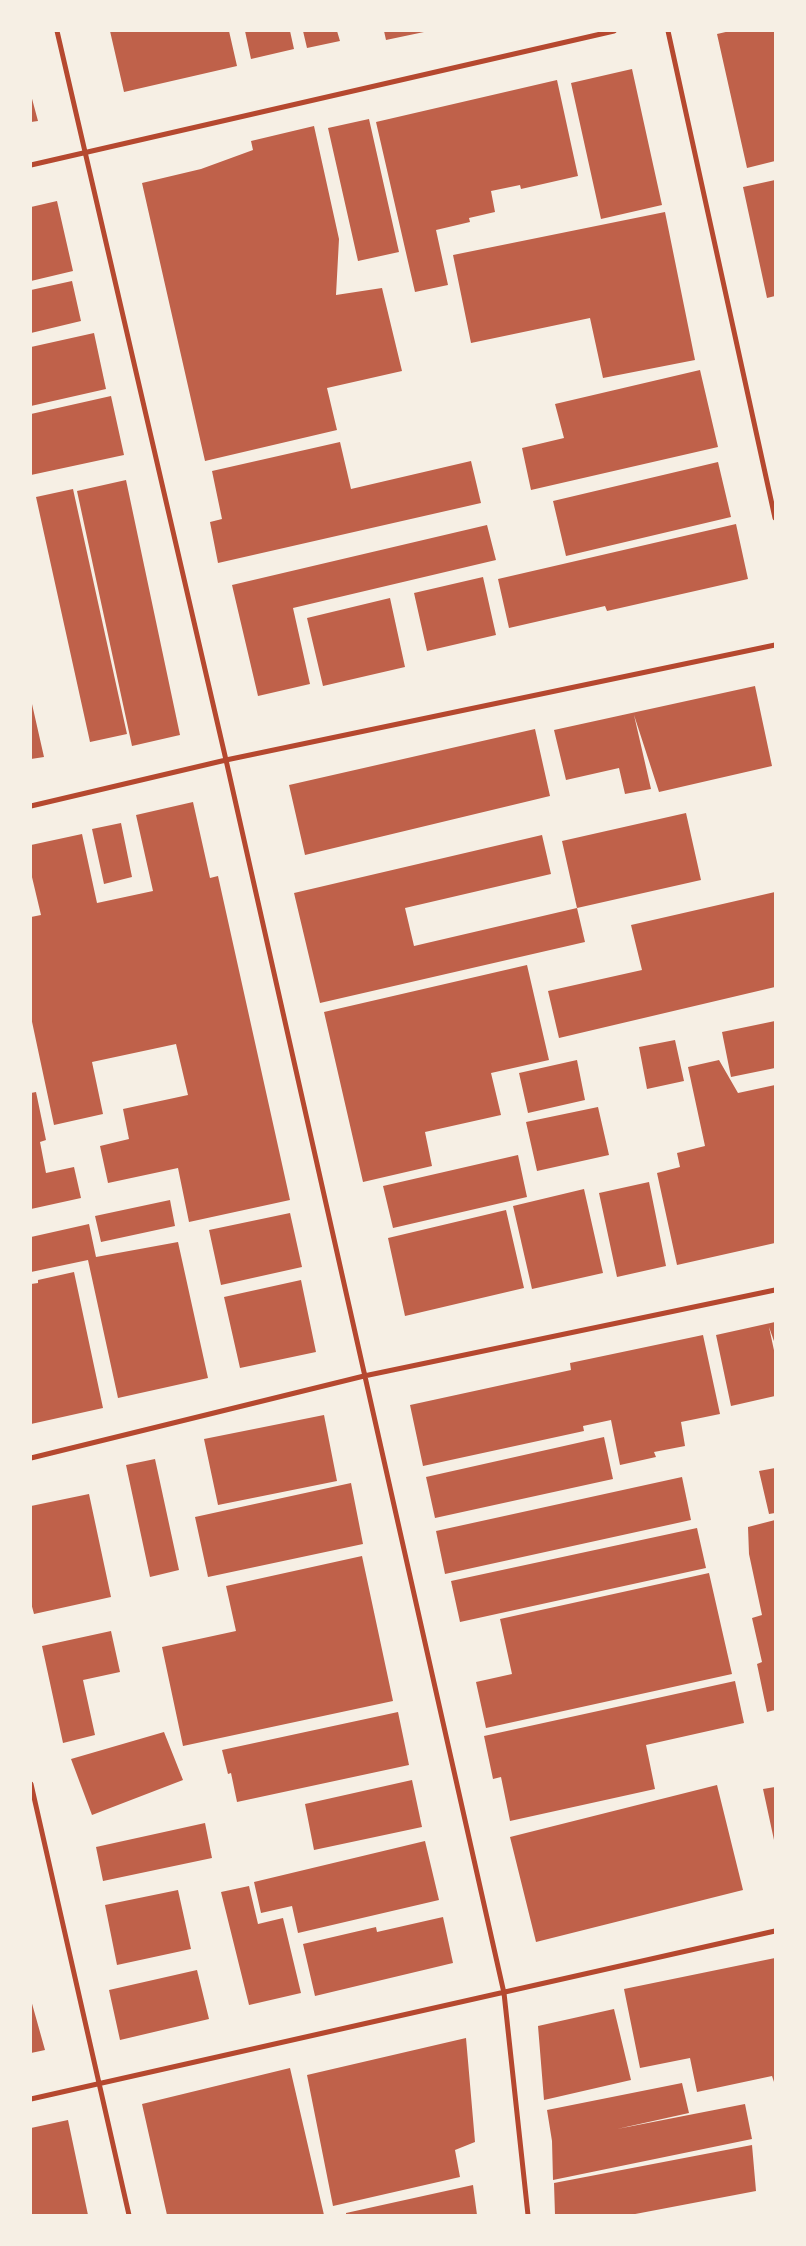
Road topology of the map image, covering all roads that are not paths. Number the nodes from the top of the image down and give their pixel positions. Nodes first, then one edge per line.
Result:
1 (57, 31) edge
2 (614, 31) edge
3 (668, 31) edge
4 (84, 154) junction
5 (31, 165) edge
6 (775, 518) edge
7 (775, 645) edge
8 (226, 760) junction
9 (31, 806) edge
10 (775, 1290) edge
11 (364, 1376) junction
12 (31, 1458) edge
13 (31, 1784) edge
14 (775, 1931) edge
15 (504, 1994) junction
16 (100, 2084) junction
17 (31, 2100) edge
18 (129, 2215) edge
19 (528, 2215) edge

1 - 4 street
2 - 4 street
3 - 6 street
4 - 5 street
4 - 8 street
7 - 8 street
8 - 9 street
8 - 11 street
10 - 11 street
11 - 12 street
11 - 15 street
13 - 16 street
14 - 15 street
15 - 16 street
15 - 19 street
16 - 17 street
16 - 18 street

